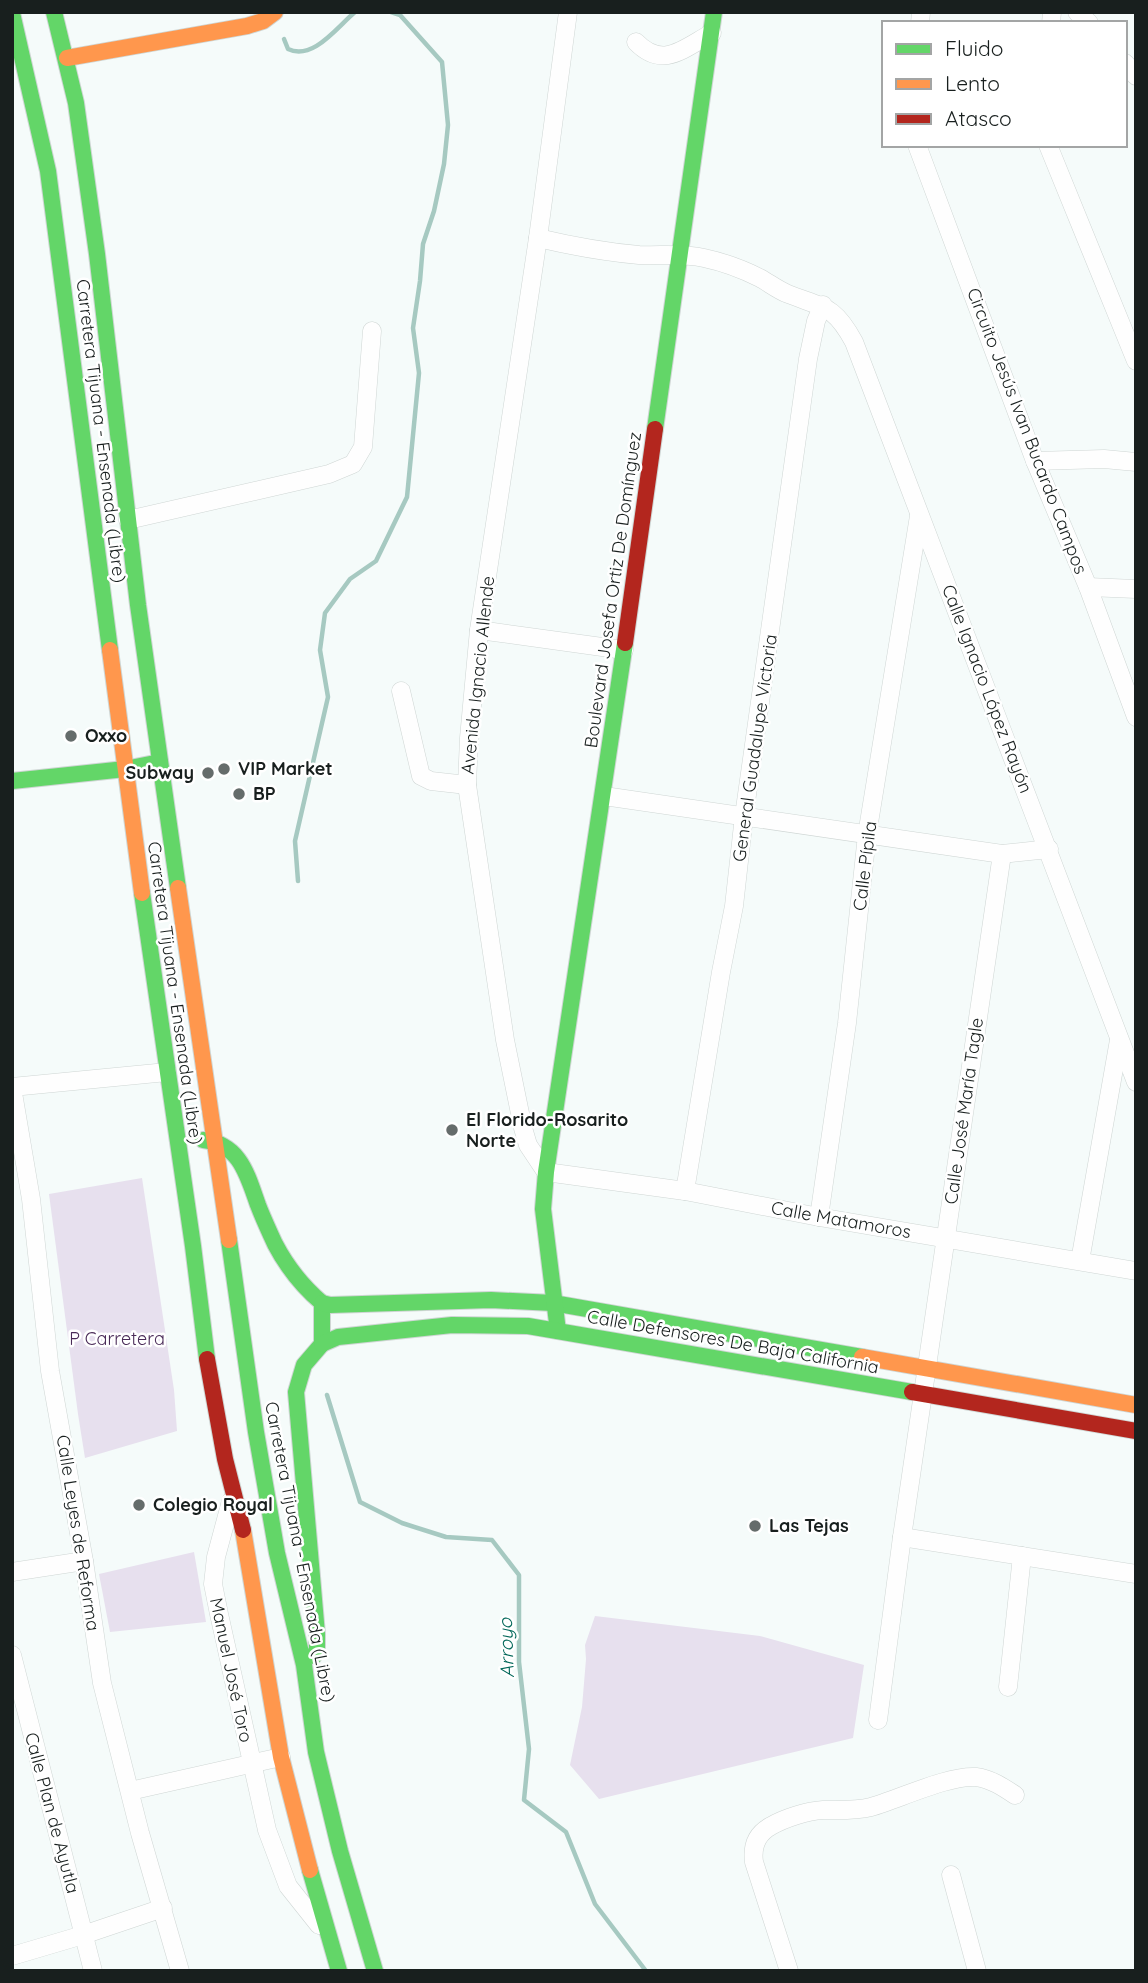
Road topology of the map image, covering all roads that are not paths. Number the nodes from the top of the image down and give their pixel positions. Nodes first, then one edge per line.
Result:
1 (54, 12) edge
2 (275, 12) edge
3 (568, 12) edge
4 (714, 12) edge
5 (12, 13) edge
6 (712, 33) junction
7 (636, 42) dead end
8 (67, 58) junction
9 (918, 147) edge
10 (1049, 147) edge
11 (538, 238) junction
12 (680, 255) junction
13 (822, 305) junction
14 (372, 331) dead end
15 (1136, 361) edge
16 (1035, 461) junction
17 (1136, 462) edge
18 (919, 516) junction
19 (128, 520) junction
20 (1088, 587) junction
21 (1136, 589) edge
22 (479, 630) junction
23 (624, 650) junction
24 (401, 691) dead end
25 (1136, 717) edge
26 (160, 762) junction
27 (125, 769) junction
28 (12, 781) edge
29 (467, 785) junction
30 (604, 796) junction
31 (744, 816) junction
32 (867, 835) junction
33 (1049, 849) junction
34 (1002, 853) junction
35 (154, 981) junction
36 (175, 1002) dead end
37 (1119, 1037) junction
38 (167, 1072) junction
39 (1136, 1082) edge
40 (12, 1087) edge
41 (194, 1125) dead end
42 (213, 1140) junction
43 (546, 1172) junction
44 (685, 1191) junction
45 (31, 1199) junction
46 (12, 1204) edge
47 (819, 1217) junction
48 (946, 1238) junction
49 (1080, 1261) junction
50 (1136, 1271) edge
51 (322, 1303) junction
52 (553, 1303) junction
53 (558, 1331) junction
54 (322, 1344) junction
55 (791, 1344) junction
56 (926, 1368) junction
57 (788, 1369) junction
58 (923, 1395) junction
59 (1136, 1405) edge
60 (1136, 1431) edge
61 (233, 1494) junction
62 (245, 1537) junction
63 (902, 1537) junction
64 (1022, 1556) junction
65 (83, 1561) junction
66 (12, 1572) edge
67 (1136, 1574) edge
68 (12, 1655) edge
69 (304, 1665) junction
70 (1008, 1688) dead end
71 (878, 1720) dead end
72 (281, 1757) junction
73 (251, 1764) junction
74 (130, 1791) junction
75 (1015, 1795) dead end
76 (951, 1875) dead end
77 (163, 1908) junction
78 (83, 1936) junction
79 (329, 1936) junction
80 (12, 1956) edge
81 (93, 1971) edge
82 (180, 1971) edge
83 (339, 1971) edge
84 (375, 1971) edge
85 (789, 1971) edge
86 (977, 1971) edge

1 - 8 main road, Carretera Tijuana - Ensenada (Libre)
2 - 8 main road
3 - 11 street, Avenida Ignacio Allende
4 - 6 main road, Boulevard Josefa Ortiz De Domínguez
5 - 27 main road, Carretera Tijuana - Ensenada (Libre)
6 - 7 street
6 - 12 main road, Boulevard Josefa Ortiz De Domínguez
8 - 19 main road, Carretera Tijuana - Ensenada (Libre)
9 - 16 street, Circuito Jesús Ivan Bucardo Campos
10 - 15 street
11 - 12 street
11 - 22 street, Avenida Ignacio Allende
12 - 13 street
12 - 23 main road, Boulevard Josefa Ortiz De Domínguez
13 - 18 street, Calle Ignacio López Rayón
13 - 31 street, General Guadalupe Victoria
14 - 19 street
16 - 17 street
16 - 20 street, Circuito Jesús Ivan Bucardo Campos
18 - 32 street, Calle Pípila
18 - 33 street, Calle Ignacio López Rayón
19 - 26 main road, Carretera Tijuana - Ensenada (Libre)
20 - 21 street
20 - 25 street, Circuito Jesús Ivan Bucardo Campos
22 - 23 street
22 - 29 street, Avenida Ignacio Allende
23 - 30 main road, Boulevard Josefa Ortiz De Domínguez
24 - 29 street
26 - 27 main road
26 - 42 main road, Carretera Tijuana - Ensenada (Libre)
27 - 28 main road
27 - 35 main road, Carretera Tijuana - Ensenada (Libre)
29 - 43 street, Avenida Ignacio Allende
30 - 31 street
30 - 43 main road, Boulevard Josefa Ortiz De Domínguez
31 - 32 street
31 - 44 street, General Guadalupe Victoria
32 - 34 street
32 - 47 street, Calle Pípila
33 - 34 street
33 - 37 street, Calle Ignacio López Rayón
34 - 48 street, Calle José María Tagle
35 - 36 main road
35 - 38 main road, Carretera Tijuana - Ensenada (Libre)
37 - 39 street, Calle Ignacio López Rayón
37 - 49 street
38 - 40 street
38 - 61 main road, Carretera Tijuana - Ensenada (Libre)
40 - 45 street, Calle Leyes de Reforma
41 - 42 main road
42 - 51 main road
42 - 69 main road, Carretera Tijuana - Ensenada (Libre)
43 - 44 street, Calle Matamoros
43 - 52 main road
44 - 47 street, Calle Matamoros
45 - 46 street
45 - 65 street, Calle Leyes de Reforma
47 - 48 street, Calle Matamoros
48 - 49 street, Calle Matamoros
48 - 56 street, Calle José María Tagle
49 - 50 street, Calle Matamoros
51 - 52 main road, Calle Defensores De Baja California
51 - 54 main road
52 - 53 main road
52 - 55 main road, Calle Defensores De Baja California
53 - 54 main road, Calle Defensores De Baja California
53 - 57 main road, Calle Defensores De Baja California
54 - 69 main road
55 - 56 main road, Calle Defensores De Baja California
55 - 57 main road
56 - 58 street
56 - 59 main road, Calle Defensores De Baja California
57 - 58 main road, Calle Defensores De Baja California
58 - 60 main road, Calle Defensores De Baja California
58 - 63 street
61 - 62 main road, Carretera Tijuana - Ensenada (Libre)
61 - 73 street, Manuel José Toro
62 - 69 main road
62 - 72 main road, Carretera Tijuana - Ensenada (Libre)
63 - 64 street
63 - 71 street
64 - 67 street
64 - 70 street
65 - 66 street
65 - 74 street, Calle Leyes de Reforma
68 - 78 street, Calle Plan de Ayutla
69 - 84 main road, Carretera Tijuana - Ensenada (Libre)
72 - 73 street
72 - 79 main road, Carretera Tijuana - Ensenada (Libre)
73 - 74 street
73 - 79 street, Manuel José Toro
74 - 77 street, Calle Leyes de Reforma
75 - 85 street
76 - 86 street
77 - 78 street
77 - 82 street, Calle Leyes de Reforma
78 - 80 street
78 - 81 street, Calle Plan de Ayutla
79 - 83 main road, Carretera Tijuana - Ensenada (Libre)

